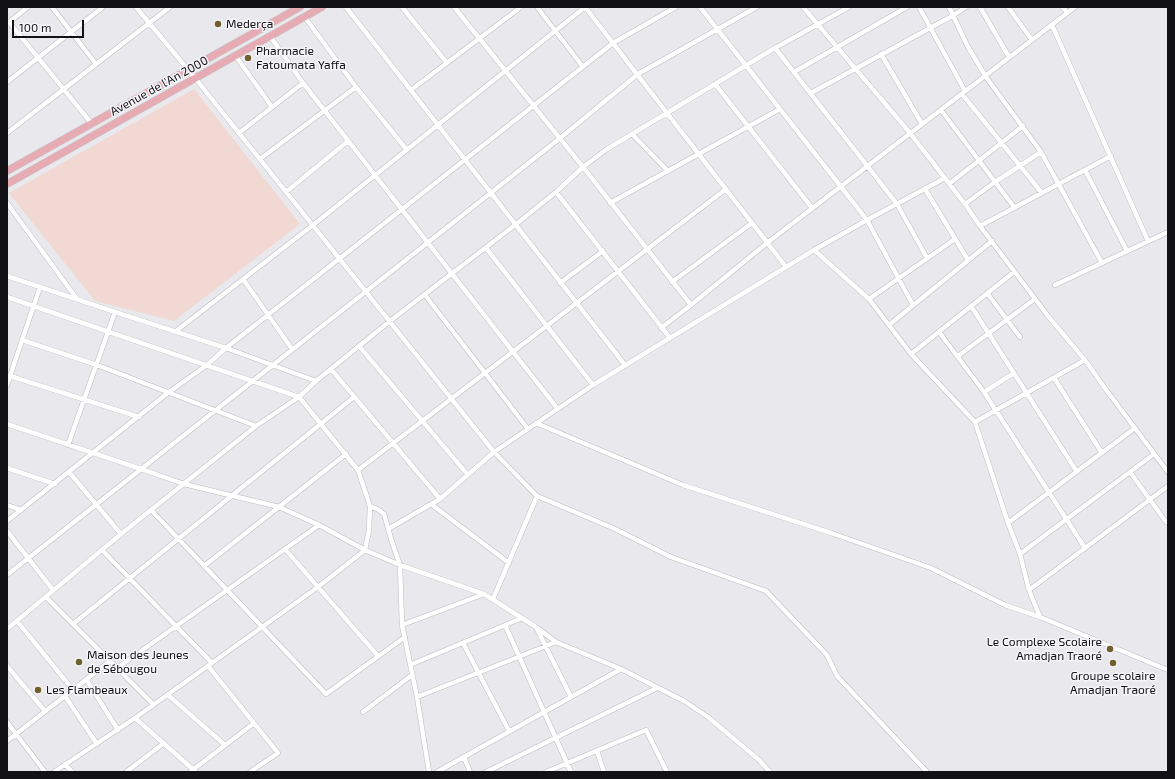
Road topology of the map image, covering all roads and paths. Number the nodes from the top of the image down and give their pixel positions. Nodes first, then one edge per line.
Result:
1 (28, 7) edge
2 (52, 7) edge
3 (103, 7) edge
4 (136, 7) edge
5 (170, 7) edge
6 (300, 7) edge
7 (322, 7) edge
8 (346, 7) edge
9 (402, 7) edge
10 (454, 7) edge
11 (520, 7) edge
12 (537, 7) edge
13 (585, 7) edge
14 (676, 7) edge
15 (700, 7) edge
16 (757, 7) edge
17 (803, 7) edge
18 (848, 7) edge
19 (907, 7) edge
20 (919, 7) edge
21 (949, 7) edge
22 (966, 7) edge
23 (980, 7) edge
24 (1008, 7) edge
25 (1063, 7) edge
26 (1075, 7) edge
27 (750, 9) edge
28 (1067, 14) junction
29 (954, 15) junction
30 (304, 16) junction
31 (8, 23) edge
32 (149, 23) junction
33 (818, 25) junction
34 (1052, 25) junction
35 (931, 28) junction
36 (717, 29) junction
37 (555, 31) junction
38 (71, 32) junction
39 (270, 36) junction
40 (479, 38) junction
41 (1032, 40) junction
42 (613, 43) junction
43 (837, 47) junction
44 (775, 48) junction
45 (881, 54) junction
46 (235, 55) junction
47 (38, 58) junction
48 (1009, 58) junction
49 (447, 63) junction
50 (96, 64) junction
51 (746, 66) junction
52 (583, 67) junction
53 (855, 69) junction
54 (188, 70) junction
55 (505, 71) junction
56 (794, 72) junction
57 (638, 74) junction
58 (986, 77) junction
59 (195, 78) junction
60 (8, 80) edge
61 (303, 83) junction
62 (715, 84) junction
63 (356, 87) junction
64 (64, 89) junction
65 (411, 90) junction
66 (963, 92) junction
67 (811, 93) junction
68 (533, 106) junction
69 (272, 107) junction
70 (780, 109) junction
71 (940, 110) junction
72 (324, 111) junction
73 (667, 113) junction
74 (92, 124) junction
75 (922, 124) junction
76 (438, 125) junction
77 (748, 126) junction
78 (1023, 126) junction
79 (239, 132) junction
80 (7, 133) edge
81 (910, 133) junction
82 (632, 134) junction
83 (559, 139) junction
84 (348, 141) junction
85 (1002, 143) junction
86 (407, 150) junction
87 (1042, 152) junction
88 (698, 154) junction
89 (1111, 156) junction
90 (260, 159) junction
91 (465, 160) junction
92 (979, 161) junction
93 (868, 166) junction
94 (1020, 166) junction
95 (583, 167) junction
96 (668, 170) junction
97 (1085, 170) junction
98 (7, 171) edge
99 (375, 175) junction
100 (945, 178) junction
101 (995, 182) junction
102 (7, 184) edge
103 (949, 184) junction
104 (1058, 184) junction
105 (841, 186) junction
106 (726, 189) junction
107 (925, 189) junction
108 (286, 192) junction
109 (556, 192) junction
110 (491, 193) junction
111 (1042, 193) junction
112 (7, 203) edge
113 (610, 203) junction
114 (897, 204) junction
115 (965, 204) junction
116 (1014, 207) junction
117 (812, 208) junction
118 (402, 210) junction
119 (867, 220) junction
120 (752, 223) junction
121 (313, 225) junction
122 (516, 225) junction
123 (980, 226) junction
124 (1168, 232) edge
125 (955, 239) junction
126 (992, 241) junction
127 (1148, 241) junction
128 (428, 242) junction
129 (767, 243) junction
130 (486, 248) junction
131 (647, 249) junction
132 (814, 250) junction
133 (602, 251) junction
134 (1127, 251) junction
135 (927, 258) junction
136 (340, 259) junction
137 (968, 260) junction
138 (1102, 263) junction
139 (786, 267) junction
140 (618, 271) junction
141 (1014, 272) junction
142 (452, 274) junction
143 (7, 276) edge
144 (898, 278) junction
145 (243, 279) junction
146 (672, 282) junction
147 (560, 283) junction
148 (1055, 284) dead end
149 (40, 287) junction
150 (366, 291) junction
151 (987, 293) junction
152 (425, 295) junction
153 (7, 297) edge
154 (868, 299) junction
155 (1035, 299) junction
156 (77, 300) junction
157 (576, 303) junction
158 (691, 305) junction
159 (913, 305) junction
160 (33, 306) junction
161 (971, 306) junction
162 (115, 312) junction
163 (268, 315) junction
164 (1006, 320) junction
165 (390, 321) junction
166 (547, 325) junction
167 (889, 325) junction
168 (661, 328) junction
169 (176, 331) junction
170 (109, 332) junction
171 (939, 332) junction
172 (989, 334) junction
173 (670, 338) junction
174 (1020, 338) dead end
175 (22, 340) junction
176 (359, 346) junction
177 (226, 348) junction
178 (292, 349) junction
179 (513, 352) junction
180 (911, 354) junction
181 (958, 356) junction
182 (1085, 360) junction
183 (96, 365) junction
184 (207, 365) junction
185 (271, 365) junction
186 (625, 365) junction
187 (331, 369) junction
188 (485, 373) junction
189 (1014, 373) junction
190 (10, 376) junction
191 (1054, 378) junction
192 (253, 381) junction
193 (316, 381) junction
194 (7, 384) edge
195 (593, 385) junction
196 (169, 392) junction
197 (984, 392) junction
198 (1027, 393) junction
199 (299, 397) junction
200 (354, 397) junction
201 (452, 398) junction
202 (84, 400) junction
203 (557, 408) junction
204 (215, 411) junction
205 (995, 411) junction
206 (139, 417) junction
207 (422, 421) junction
208 (975, 422) junction
209 (322, 423) junction
210 (536, 423) junction
211 (7, 424) edge
212 (256, 426) junction
213 (1135, 428) junction
214 (528, 429) junction
215 (393, 444) junction
216 (68, 445) junction
217 (494, 452) junction
218 (94, 453) junction
219 (1102, 453) junction
220 (346, 454) junction
221 (1154, 454) junction
222 (7, 468) edge
223 (141, 469) junction
224 (358, 470) junction
225 (69, 472) junction
226 (1077, 472) junction
227 (1130, 472) junction
228 (1168, 472) edge
229 (468, 475) junction
230 (55, 484) junction
231 (184, 484) junction
232 (1168, 486) edge
233 (1049, 493) junction
234 (232, 496) junction
235 (538, 496) junction
236 (440, 499) junction
237 (1150, 500) junction
238 (97, 504) junction
239 (431, 504) junction
240 (7, 505) edge
241 (370, 506) junction
242 (278, 507) junction
243 (21, 510) junction
244 (151, 510) junction
245 (1066, 519) junction
246 (7, 521) edge
247 (1166, 522) dead end
248 (1008, 523) junction
249 (319, 525) junction
250 (388, 529) junction
251 (7, 531) edge
252 (121, 534) junction
253 (179, 539) junction
254 (1085, 548) junction
255 (285, 549) junction
256 (102, 550) junction
257 (365, 550) junction
258 (1020, 554) junction
259 (28, 558) junction
260 (509, 563) junction
261 (400, 565) junction
262 (204, 566) junction
263 (7, 575) edge
264 (130, 578) junction
265 (318, 587) junction
266 (53, 590) junction
267 (227, 590) junction
268 (1029, 590) junction
269 (484, 594) junction
270 (46, 597) junction
271 (493, 599) junction
272 (1040, 617) junction
273 (522, 618) junction
274 (17, 621) junction
275 (73, 624) junction
276 (402, 625) junction
277 (505, 625) junction
278 (177, 626) junction
279 (262, 627) junction
280 (536, 627) junction
281 (7, 629) edge
282 (404, 637) junction
283 (556, 642) junction
284 (463, 643) junction
285 (546, 646) junction
286 (378, 656) junction
287 (519, 656) junction
288 (110, 661) junction
289 (210, 665) junction
290 (410, 665) junction
291 (7, 666) edge
292 (117, 668) junction
293 (621, 669) junction
294 (1168, 670) edge
295 (479, 673) junction
296 (412, 675) junction
297 (86, 680) junction
298 (657, 688) junction
299 (73, 690) junction
300 (168, 695) junction
301 (65, 696) junction
302 (417, 697) junction
303 (571, 697) junction
304 (154, 705) junction
305 (45, 712) junction
306 (363, 712) dead end
307 (544, 712) junction
308 (136, 718) junction
309 (7, 722) edge
310 (253, 724) junction
311 (118, 730) junction
312 (509, 731) junction
313 (16, 734) junction
314 (556, 738) junction
315 (7, 741) edge
316 (97, 744) junction
317 (164, 744) junction
318 (225, 745) junction
319 (597, 751) junction
320 (464, 757) junction
321 (568, 763) junction
322 (66, 764) junction
323 (193, 771) edge
324 (45, 772) edge
325 (54, 772) edge
326 (72, 772) edge
327 (126, 772) edge
328 (250, 772) edge
329 (429, 772) edge
330 (437, 772) edge
331 (470, 772) edge
332 (486, 772) edge
333 (546, 772) edge
334 (571, 772) edge
335 (604, 772) edge
336 (667, 772) edge
337 (769, 772) edge
338 (927, 772) edge

1 - 31 street
2 - 38 street
3 - 38 street
4 - 32 street
5 - 32 street
6 - 54 main road, Avenue de l'An 2000
7 - 30 main road, Avenue de l'An 2000
8 - 65 street
9 - 49 street
10 - 40 street
11 - 40 street
12 - 37 street
13 - 37 street
13 - 42 street
14 - 42 street
15 - 36 street
16 - 27 street
17 - 33 street
18 - 33 street
19 - 43 street
20 - 35 street
21 - 29 street
22 - 29 street
23 - 48 street
24 - 41 street
25 - 28 street
26 - 28 street
27 - 36 street
28 - 34 street
29 - 35 street
29 - 58 street
30 - 39 main road, Avenue de l'An 2000
30 - 63 street
31 - 47 street
32 - 50 street
32 - 54 street
33 - 43 street
33 - 44 street
34 - 41 street
34 - 89 street
35 - 45 street
35 - 66 street
36 - 51 street
36 - 57 street
37 - 52 street
37 - 55 street
38 - 47 street
38 - 50 street
39 - 46 main road, Avenue de l'An 2000
39 - 61 street
40 - 49 street
40 - 55 street
41 - 48 street
42 - 52 street
42 - 57 street
43 - 53 street
43 - 56 street
44 - 51 street
44 - 56 street
45 - 53 street
45 - 75 street
46 - 59 main road, Avenue de l'An 2000
46 - 69 street
47 - 60 street
47 - 64 street
48 - 58 street
49 - 65 street
50 - 64 street
51 - 62 street
51 - 70 street
52 - 68 street
53 - 67 street
53 - 81 street
54 - 59 street
54 - 74 main road, Avenue de l'An 2000
55 - 68 street
55 - 76 street
56 - 67 street
57 - 73 street
57 - 83 street
58 - 66 street
58 - 78 street
59 - 79 street
59 - 102 main road, Avenue de l'An 2000
61 - 69 street
61 - 72 street
62 - 73 street
62 - 77 street
63 - 72 street
63 - 86 street
64 - 74 street
64 - 80 street
65 - 76 street
66 - 71 street
66 - 85 street
67 - 93 street
68 - 83 street
68 - 91 street
69 - 79 street
70 - 77 street
70 - 105 street
71 - 75 street
71 - 92 street
72 - 84 street
72 - 90 street
73 - 82 street
73 - 88 street
74 - 98 main road, Avenue de l'An 2000
75 - 81 street
76 - 86 street
76 - 91 street
77 - 88 street
77 - 117 street
78 - 85 street
78 - 87 street
79 - 90 street
81 - 93 street
81 - 100 street
82 - 95 street
82 - 96 street
83 - 95 street
83 - 110 street
84 - 99 street
84 - 108 street
85 - 92 street
85 - 94 street
86 - 99 street
87 - 94 street
87 - 104 street
88 - 96 street
88 - 106 street
89 - 97 street
89 - 127 street
90 - 108 street
91 - 110 street
91 - 118 street
92 - 101 street
92 - 103 street
93 - 105 street
93 - 114 street
94 - 101 street
94 - 111 street
95 - 109 street
95 - 113 street
96 - 113 street
97 - 104 street
97 - 134 street
99 - 118 street
99 - 121 street
100 - 103 street
100 - 107 street
101 - 115 street
101 - 116 street
103 - 115 street
104 - 111 street
104 - 138 street
105 - 117 street
105 - 119 street
106 - 120 street
106 - 131 street
107 - 114 street
107 - 125 street
108 - 121 street
109 - 122 street
109 - 133 street
110 - 122 street
110 - 128 street
111 - 116 street
112 - 156 street
113 - 131 street
114 - 119 street
114 - 135 street
115 - 123 street
116 - 123 street
117 - 129 street
118 - 128 street
118 - 136 street
119 - 132 street
119 - 144 street
120 - 129 street
120 - 146 street
121 - 136 street
121 - 145 street
122 - 130 street
122 - 147 street
123 - 126 street
124 - 127 street
125 - 135 street
125 - 137 street
126 - 137 street
126 - 141 street
127 - 134 street
128 - 142 street
128 - 150 street
129 - 139 street
129 - 158 street
130 - 142 street
130 - 166 street
131 - 140 street
131 - 146 street
132 - 139 street
132 - 154 street
133 - 140 street
133 - 147 street
134 - 138 street
135 - 144 street
136 - 150 street
136 - 163 street
137 - 159 street
138 - 148 street
139 - 173 street
140 - 157 street
140 - 168 street
141 - 151 street
141 - 155 street
142 - 152 street
142 - 179 street
143 - 149 street
144 - 154 street
144 - 159 street
145 - 163 street
145 - 169 street
146 - 158 street
147 - 157 street
149 - 156 street
149 - 160 street
150 - 165 street
150 - 178 street
151 - 161 street
151 - 164 street
152 - 165 street
152 - 188 street
153 - 160 street
154 - 167 street
155 - 164 street
155 - 182 street
156 - 162 street
157 - 166 street
157 - 186 street
158 - 168 street
159 - 167 street
160 - 170 street
160 - 175 street
161 - 171 street
161 - 172 street
162 - 169 street
162 - 170 street
163 - 177 street
163 - 178 street
164 - 172 street
164 - 174 street
165 - 176 street
165 - 201 street
166 - 179 street
166 - 195 street
167 - 180 street
168 - 173 street
169 - 177 street
170 - 183 street
170 - 184 street
171 - 180 street
171 - 181 street
172 - 181 street
172 - 189 street
173 - 186 street
175 - 183 street
175 - 190 street
176 - 187 street
176 - 207 street
177 - 184 street
177 - 185 street
178 - 185 street
179 - 188 street
179 - 203 street
180 - 208 street
181 - 197 street
182 - 191 street
182 - 213 street
183 - 196 street
183 - 202 street
184 - 192 street
184 - 196 street
185 - 192 street
185 - 193 street
186 - 195 street
187 - 193 street
187 - 200 street
188 - 201 street
188 - 214 street
189 - 197 street
189 - 198 street
190 - 194 street
190 - 202 street
191 - 198 street
191 - 219 street
192 - 199 street
192 - 204 street
193 - 199 street
195 - 203 street
196 - 204 street
196 - 206 street
197 - 205 street
198 - 205 street
198 - 226 street
199 - 209 street
199 - 212 street
200 - 209 street
200 - 215 street
201 - 207 street
201 - 217 street
202 - 206 street
202 - 216 street
203 - 210 street
204 - 212 street
204 - 223 street
205 - 208 street
205 - 233 street
206 - 218 street
207 - 215 street
207 - 229 street
208 - 248 street
209 - 220 street
209 - 234 street
210 - 214 street
210 - 272 street
211 - 216 street
212 - 231 street
213 - 219 street
213 - 221 street
214 - 217 street
215 - 224 street
215 - 236 street
216 - 218 street
217 - 229 street
217 - 235 street
218 - 223 street
218 - 225 street
219 - 226 street
220 - 224 street
220 - 242 street
221 - 227 street
221 - 228 street
222 - 230 street
223 - 231 street
223 - 238 street
224 - 241 street
225 - 230 street
225 - 238 street
226 - 233 street
227 - 237 street
227 - 245 street
229 - 236 street
230 - 243 street
231 - 234 street
231 - 244 street
232 - 237 street
233 - 245 street
233 - 248 street
234 - 242 street
234 - 253 street
235 - 260 street
235 - 338 street
236 - 239 street
237 - 247 street
237 - 254 street
238 - 252 street
238 - 259 street
239 - 250 street
239 - 260 street
240 - 243 street
241 - 250 street
241 - 257 street
242 - 249 street
242 - 262 street
243 - 246 street
244 - 252 street
244 - 253 street
245 - 254 street
245 - 258 street
248 - 258 street
249 - 255 street
249 - 257 street
250 - 261 street
251 - 259 street
252 - 256 street
253 - 262 street
253 - 264 street
254 - 268 street
255 - 265 street
255 - 267 street
256 - 264 street
256 - 266 street
257 - 261 street
257 - 265 street
258 - 268 street
259 - 263 street
259 - 266 street
260 - 271 street
261 - 269 street
261 - 276 street
262 - 267 street
264 - 275 street
264 - 278 street
265 - 279 street
265 - 286 street
266 - 270 street
267 - 278 street
267 - 279 street
268 - 272 street
269 - 271 street
269 - 276 street
270 - 274 street
270 - 275 street
271 - 273 street
272 - 294 street
273 - 277 street
273 - 280 street
274 - 281 street
274 - 299 street
275 - 288 street
276 - 282 street
277 - 284 street
277 - 287 street
278 - 289 street
278 - 292 street
279 - 286 street
279 - 289 street
280 - 283 street
280 - 285 street
282 - 286 street
282 - 290 street
283 - 285 street
283 - 293 street
284 - 290 street
284 - 295 street
285 - 287 street
285 - 303 street
287 - 295 street
287 - 307 street
288 - 292 street
288 - 297 street
289 - 300 street
289 - 310 street
290 - 296 street
291 - 305 street
292 - 304 street
293 - 298 street
293 - 303 street
295 - 302 street
295 - 312 street
296 - 302 street
296 - 306 street
297 - 299 street
297 - 311 street
298 - 314 street
298 - 337 street
299 - 301 street
300 - 304 street
300 - 318 street
301 - 305 street
301 - 316 street
302 - 329 street
303 - 307 street
304 - 308 street
305 - 313 street
307 - 312 street
307 - 314 street
308 - 311 street
308 - 317 street
309 - 313 street
310 - 318 street
310 - 328 street
311 - 316 street
312 - 320 street
313 - 315 street
313 - 324 street
314 - 321 street
314 - 332 street
316 - 322 street
317 - 323 street
317 - 327 street
318 - 323 street
319 - 321 street
319 - 335 street
319 - 336 street
320 - 330 street
320 - 331 street
321 - 333 street
321 - 334 street
322 - 325 street
322 - 326 street

